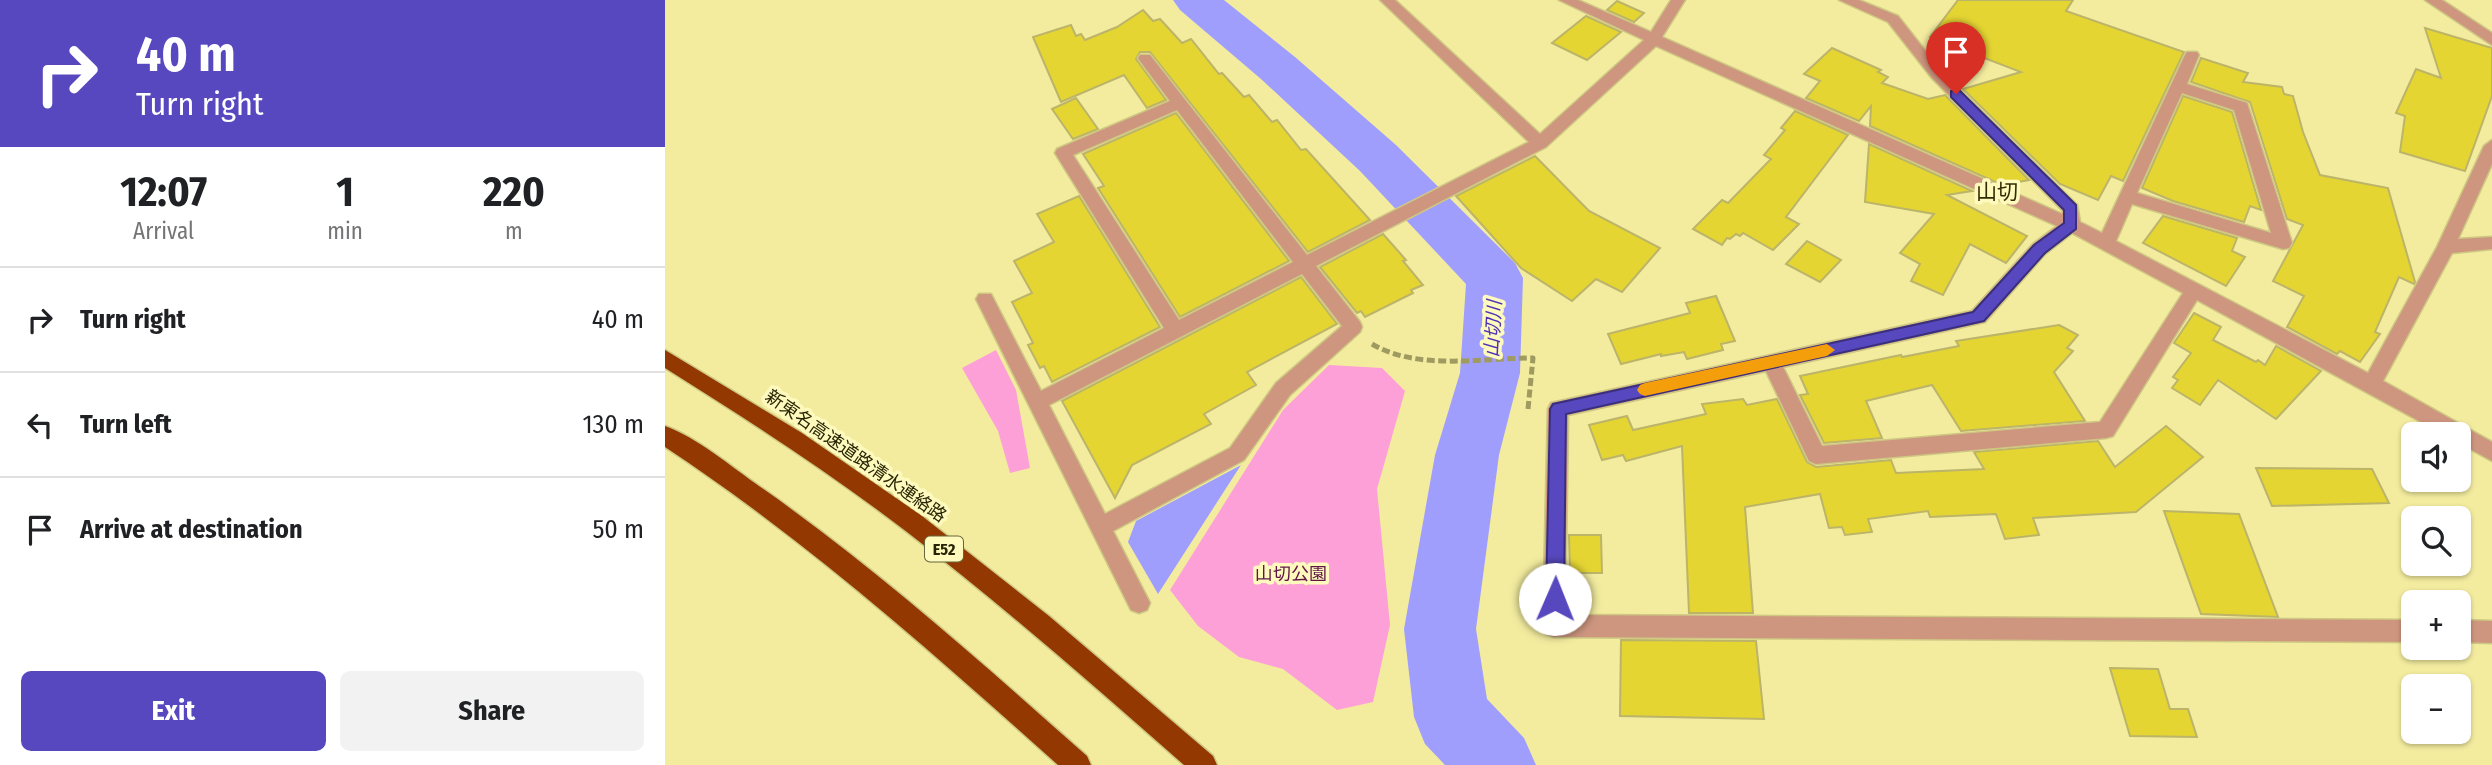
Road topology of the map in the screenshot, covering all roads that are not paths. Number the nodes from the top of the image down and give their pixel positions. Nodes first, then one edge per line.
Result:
1 (1387, 0) edge
2 (1566, 0) edge
3 (1678, 0) edge
4 (1846, 0) edge
5 (2432, 0) edge
6 (1653, 40) junction
7 (2492, 40) edge
8 (2193, 55) dead end
9 (1145, 58) dead end
10 (2178, 86) junction
11 (1179, 103) junction
12 (1540, 143) junction
13 (2492, 146) edge
14 (2127, 196) junction
15 (2071, 225) junction
16 (2106, 243) junction
17 (2492, 243) edge
18 (2446, 247) junction
19 (1304, 264) junction
20 (2195, 289) junction
21 (985, 299) dead end
22 (1175, 330) junction
23 (665, 358) edge
24 (1771, 362) junction
25 (2372, 384) junction
26 (1037, 401) junction
27 (665, 435) edge
28 (2492, 452) edge
29 (1100, 527) junction
30 (1139, 603) dead end
31 (2401, 631) edge
32 (2471, 631) edge
33 (2492, 632) edge
34 (1078, 765) edge
35 (1204, 765) edge

1 - 12 street
2 - 6 street
3 - 6 street
4 - 15 street
5 - 7 street
6 - 12 street
6 - 15 street
8 - 10 street
9 - 11 street
10 - 14 street
10 - 14 street
11 - 19 street
11 - 22 street
12 - 19 street
13 - 18 street
14 - 16 street
15 - 16 street
15 - 24 street
16 - 20 street
17 - 18 street
18 - 25 street
19 - 22 street
19 - 29 street
20 - 24 street
20 - 25 street
21 - 26 street
22 - 26 street
23 - 35 highway, 新東名高速道路清水連絡路 / E52
24 - 31 street
25 - 28 street
26 - 29 street
27 - 34 highway
29 - 30 street
32 - 33 street

